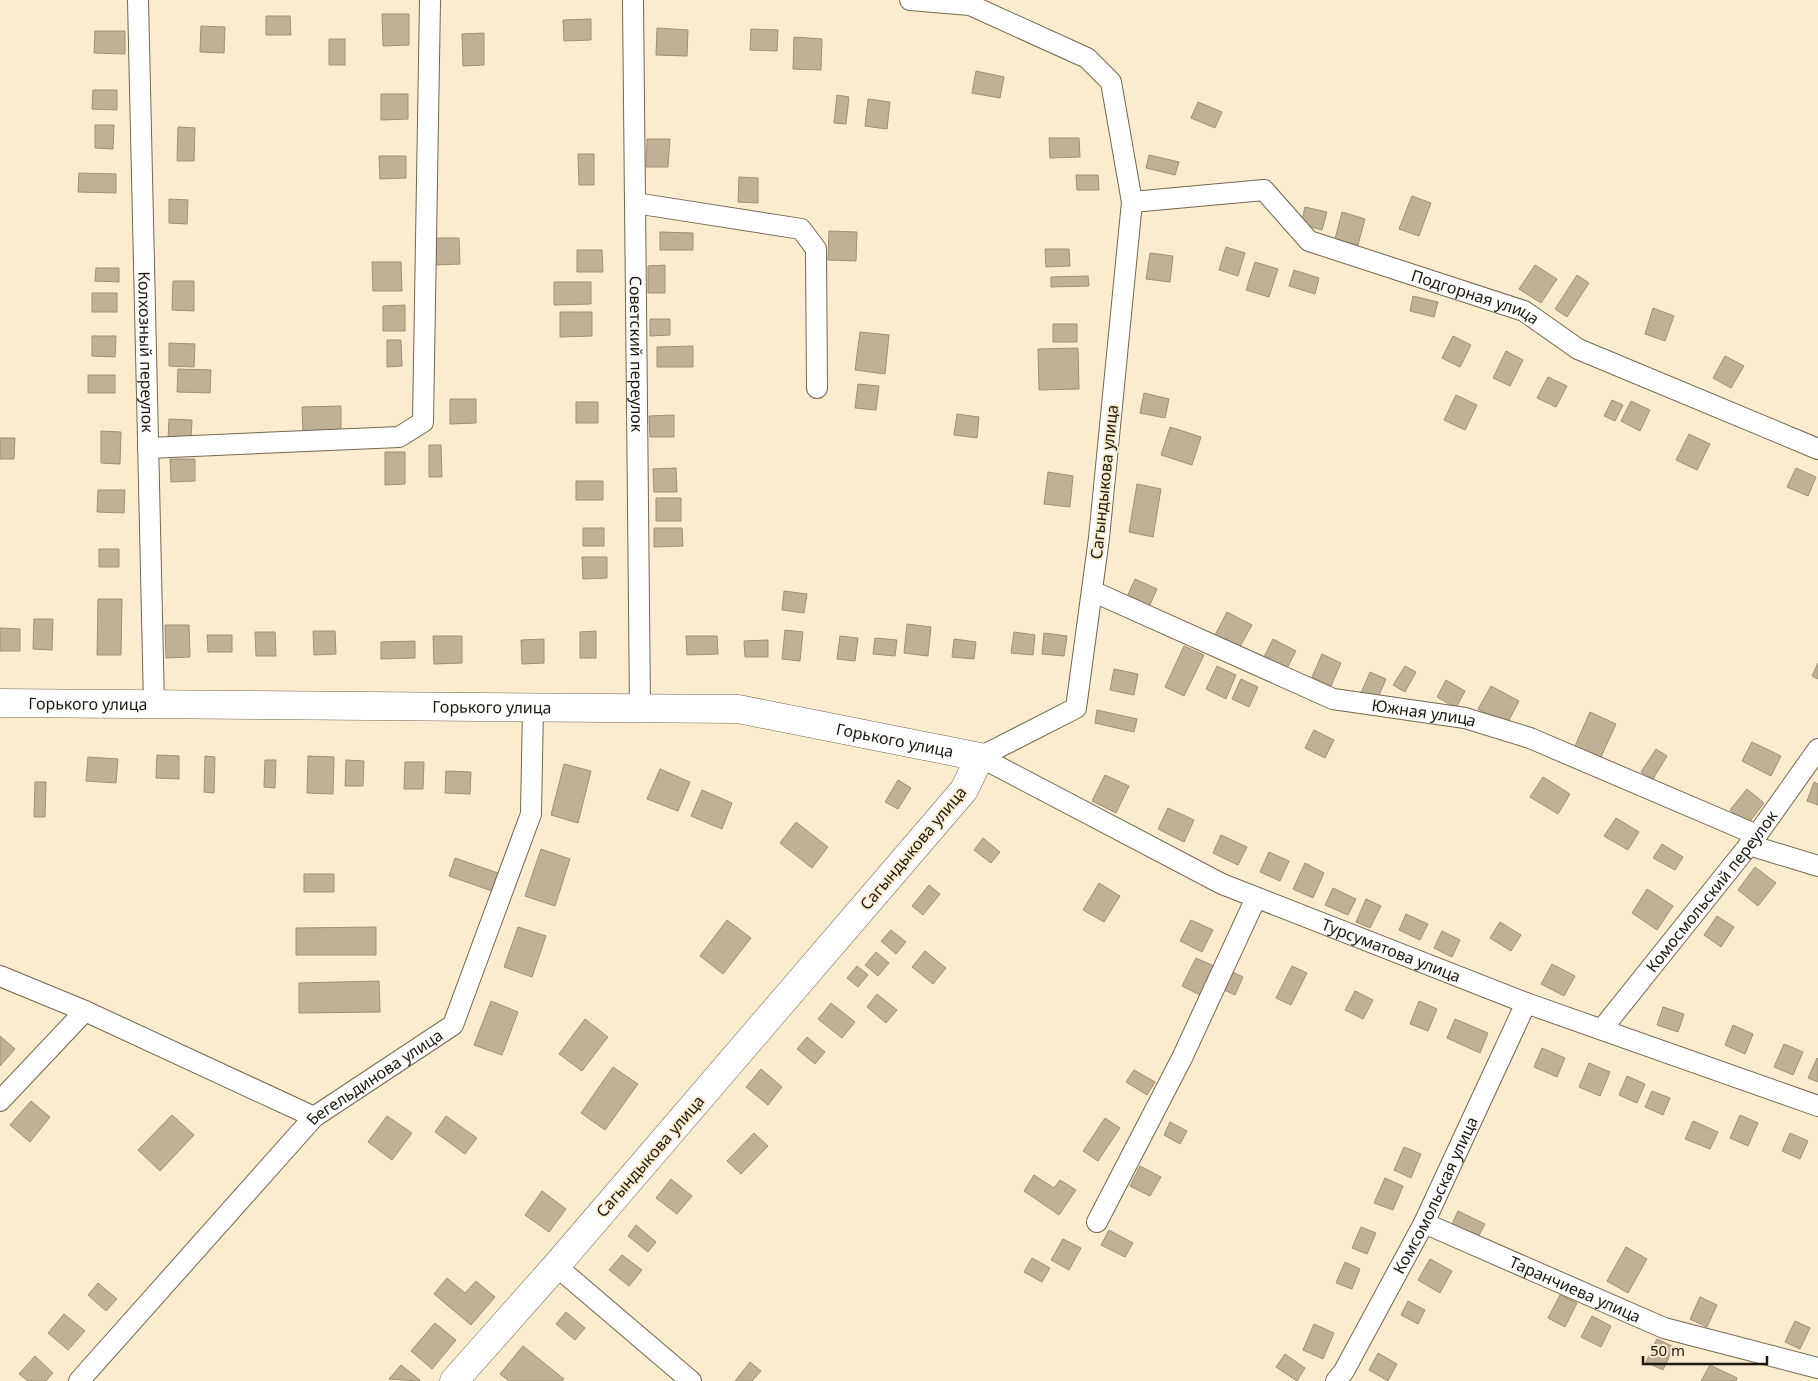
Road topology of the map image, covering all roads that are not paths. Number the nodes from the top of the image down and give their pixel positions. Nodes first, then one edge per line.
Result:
1 (138, 0) edge
2 (430, 0) edge
3 (633, 0) edge
4 (910, 0) edge
5 (1132, 202) junction
6 (635, 203) junction
7 (817, 388) dead end
8 (148, 448) junction
9 (1818, 449) edge
10 (1092, 591) junction
11 (0, 703) edge
12 (154, 704) junction
13 (533, 708) junction
14 (640, 708) junction
15 (1818, 749) edge
16 (980, 757) junction
17 (1753, 840) junction
18 (1818, 866) edge
19 (1256, 898) junction
20 (0, 976) edge
21 (1526, 1003) junction
22 (85, 1011) junction
23 (1602, 1029) junction
24 (0, 1102) edge
25 (1818, 1106) edge
26 (314, 1117) junction
27 (1098, 1222) dead end
28 (1424, 1223) junction
29 (556, 1266) junction
30 (1818, 1368) edge
31 (79, 1381) edge
32 (454, 1381) edge
33 (690, 1381) edge
34 (1336, 1381) edge

1 - 8 street, Колхозный переулок
2 - 8 street
3 - 6 street, Советский переулок
4 - 5 street, Сагындыкова улица
5 - 9 street, Подгорная улица
5 - 10 street, Сагындыкова улица
6 - 7 street
6 - 14 street, Советский переулок
8 - 12 street, Колхозный переулок
10 - 16 street, Сагындыкова улица
10 - 17 street, Южная улица
11 - 12 street, Горького улица
12 - 13 street, Горького улица
13 - 14 street, Горького улица
13 - 26 street, Бегельдинова улица
14 - 16 street, Горького улица
15 - 17 street, Комосмольский переулок
16 - 19 street, Турсуматова улица
16 - 29 street, Сагындыкова улица
17 - 18 street, Южная улица
17 - 23 street, Комосмольский переулок
19 - 21 street, Турсуматова улица
19 - 27 street
20 - 22 street
21 - 23 street, Турсуматова улица
21 - 28 street, Комсомольская улица
22 - 24 street
22 - 26 street
23 - 25 street, Турсуматова улица
26 - 31 street, Бегельдинова улица
28 - 30 street, Таранчиева улица
28 - 34 street, Комсомольская улица
29 - 32 street, Сагындыкова улица
29 - 33 street

